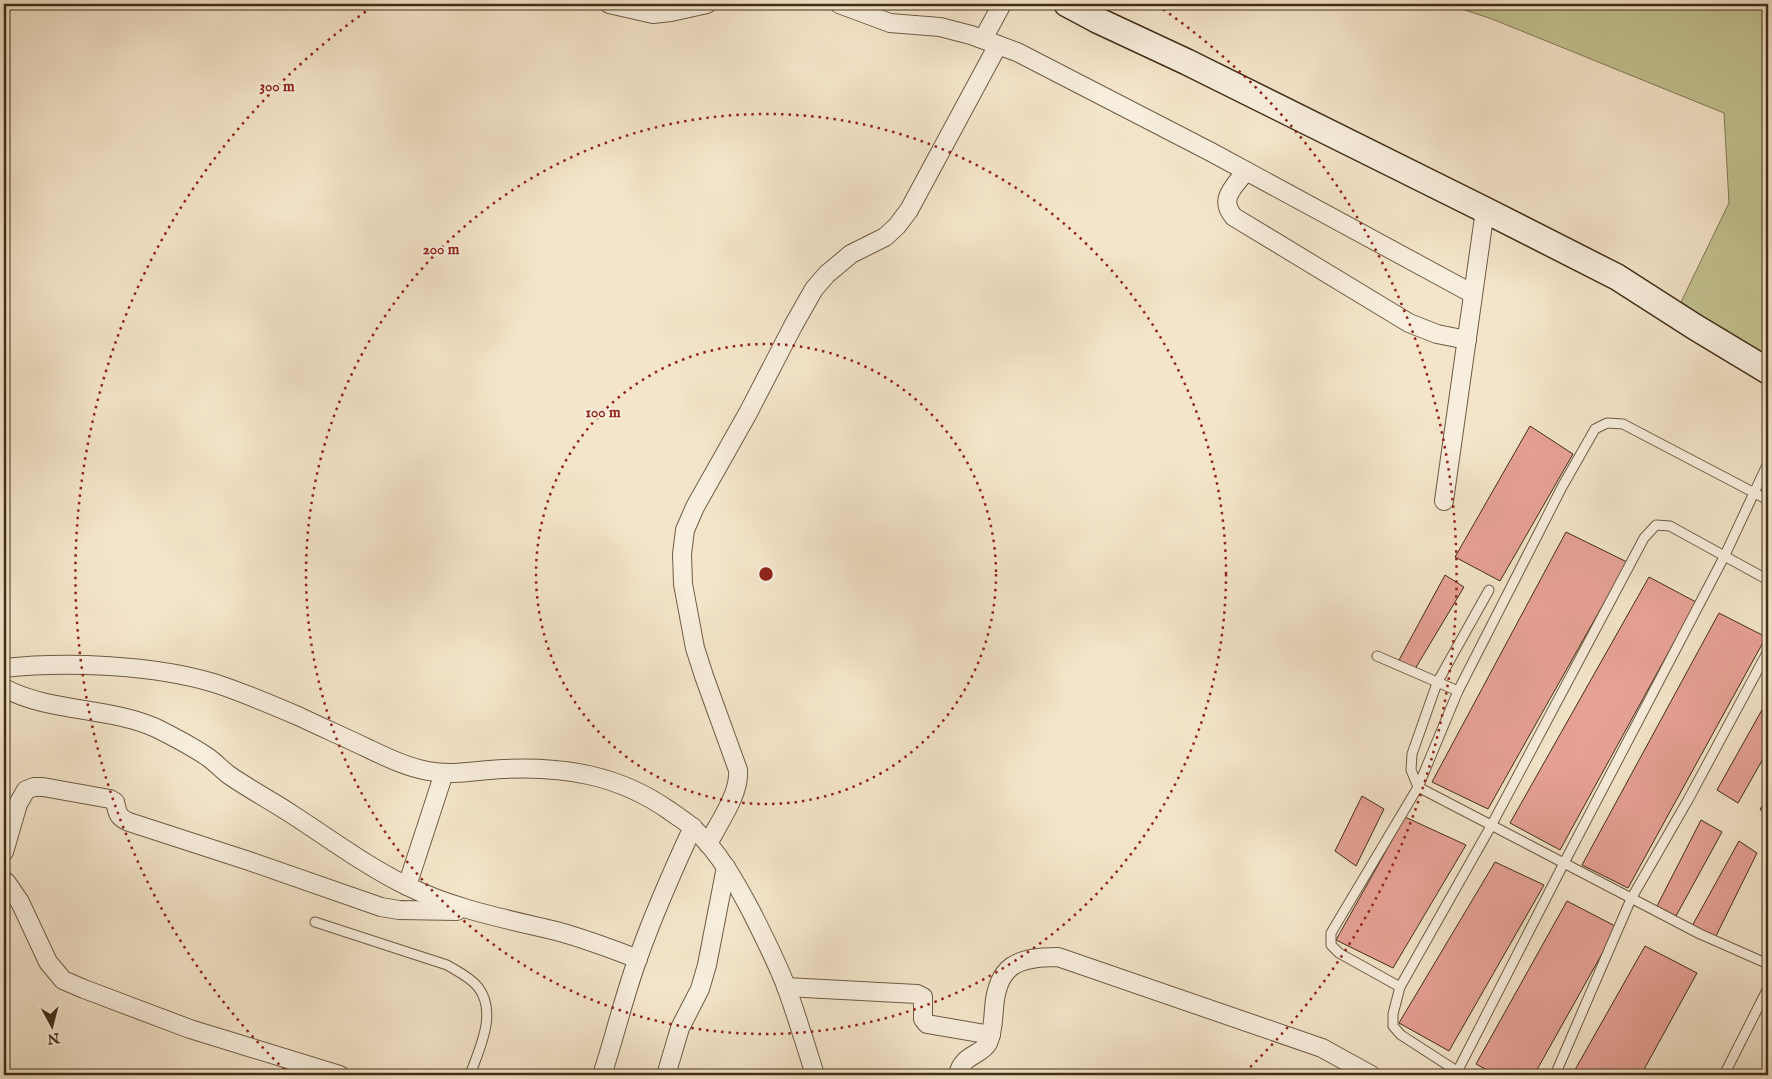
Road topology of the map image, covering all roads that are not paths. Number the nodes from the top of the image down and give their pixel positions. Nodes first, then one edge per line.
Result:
1 (609, 4) edge
2 (707, 4) edge
3 (839, 4) edge
4 (1002, 4) edge
5 (1067, 4) edge
6 (990, 42) junction
7 (1246, 171) junction
8 (1485, 210) junction
9 (1473, 294) junction
10 (1467, 340) junction
11 (1768, 371) edge
12 (1768, 463) edge
13 (1754, 493) junction
14 (1768, 500) edge
15 (1444, 502) dead end
16 (1724, 557) junction
17 (1768, 580) edge
18 (1489, 590) dead end
19 (1768, 651) edge
20 (1377, 656) dead end
21 (4, 668) edge
22 (1437, 683) junction
23 (4, 688) edge
24 (1458, 691) junction
25 (444, 772) junction
26 (1418, 788) junction
27 (1491, 826) junction
28 (693, 827) junction
29 (708, 844) junction
30 (4, 852) edge
31 (1564, 863) junction
32 (726, 867) junction
33 (4, 880) edge
34 (407, 886) junction
35 (1631, 899) junction
36 (473, 912) junction
37 (315, 922) dead end
38 (638, 959) junction
39 (1768, 964) edge
40 (786, 987) junction
41 (1400, 987) junction
42 (1768, 988) edge
43 (991, 1035) junction
44 (1460, 1074) edge
45 (340, 1075) edge
46 (470, 1075) edge
47 (602, 1075) edge
48 (666, 1075) edge
49 (815, 1075) edge
50 (958, 1075) edge
51 (1371, 1075) edge
52 (1555, 1075) edge
53 (1724, 1075) edge

1 - 2 street
3 - 6 street
4 - 6 street
5 - 8 main road
6 - 7 street
6 - 29 street
7 - 9 street
7 - 10 street
8 - 9 street
8 - 11 main road
9 - 10 street
10 - 15 street
12 - 13 lane
13 - 14 lane
13 - 16 lane
13 - 24 lane
16 - 17 lane
16 - 27 lane
16 - 31 lane
18 - 22 lane
19 - 35 lane
20 - 22 lane
21 - 25 street
22 - 24 lane
22 - 26 lane
23 - 34 street
24 - 26 lane
25 - 28 street
25 - 34 street
26 - 27 lane
26 - 41 lane
27 - 31 lane
27 - 41 lane
28 - 29 street
28 - 38 street
29 - 32 street
30 - 36 street
31 - 35 lane
31 - 44 lane
32 - 40 street
32 - 48 street
33 - 45 street
34 - 36 street
35 - 39 lane
35 - 52 lane
36 - 38 street
37 - 46 lane
38 - 47 street
40 - 43 street
40 - 49 street
41 - 44 lane
42 - 53 lane
43 - 50 street
43 - 51 street

